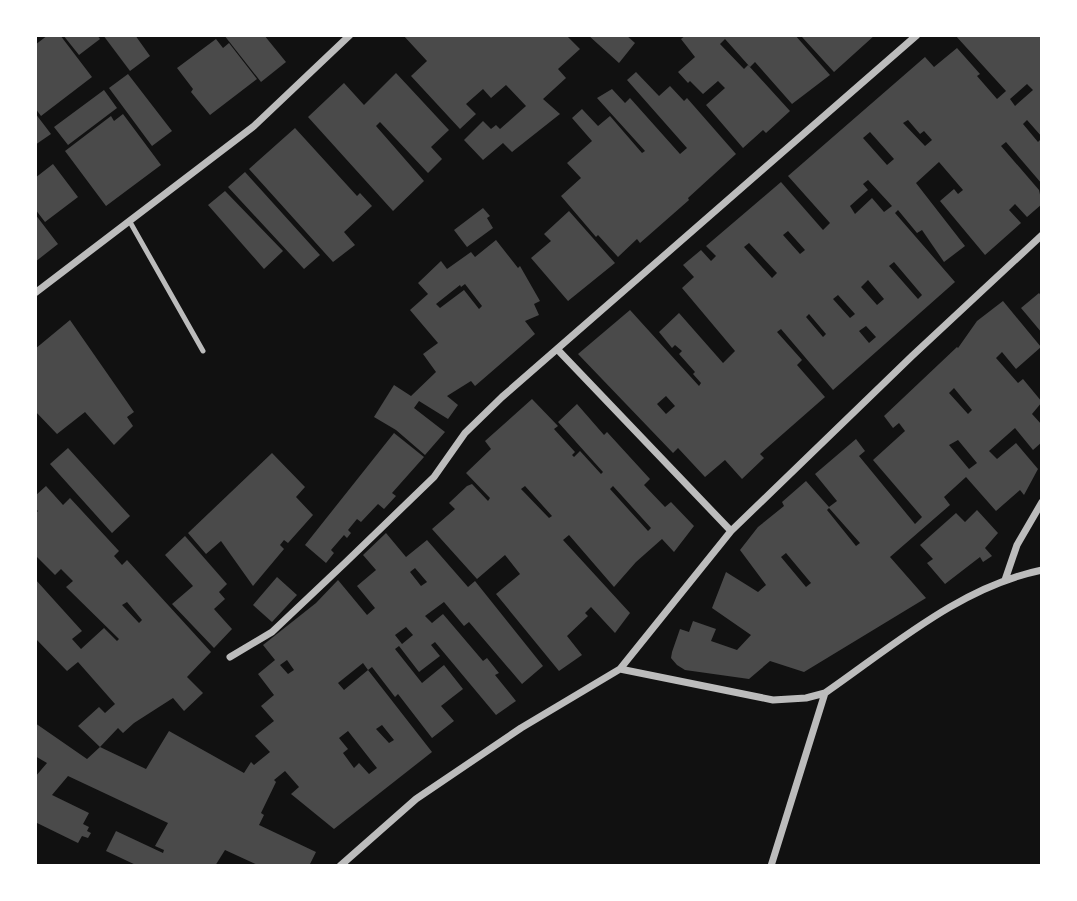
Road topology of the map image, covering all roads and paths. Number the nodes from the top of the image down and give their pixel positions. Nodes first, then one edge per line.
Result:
1 (350, 35) edge
2 (917, 35) edge
3 (130, 222) junction
4 (1042, 235) edge
5 (35, 293) edge
6 (557, 349) junction
7 (203, 351) dead end
8 (1042, 502) edge
9 (731, 531) junction
10 (1042, 570) edge
11 (1005, 580) junction
12 (230, 657) dead end
13 (620, 669) junction
14 (825, 693) junction
15 (340, 866) edge
16 (771, 866) edge

1 - 3 street
2 - 6 street
3 - 5 street
3 - 7 lane
4 - 9 street
6 - 9 street
6 - 12 street
8 - 11 street
9 - 13 street
10 - 11 street
11 - 14 street
13 - 14 street
13 - 15 street
14 - 16 street

